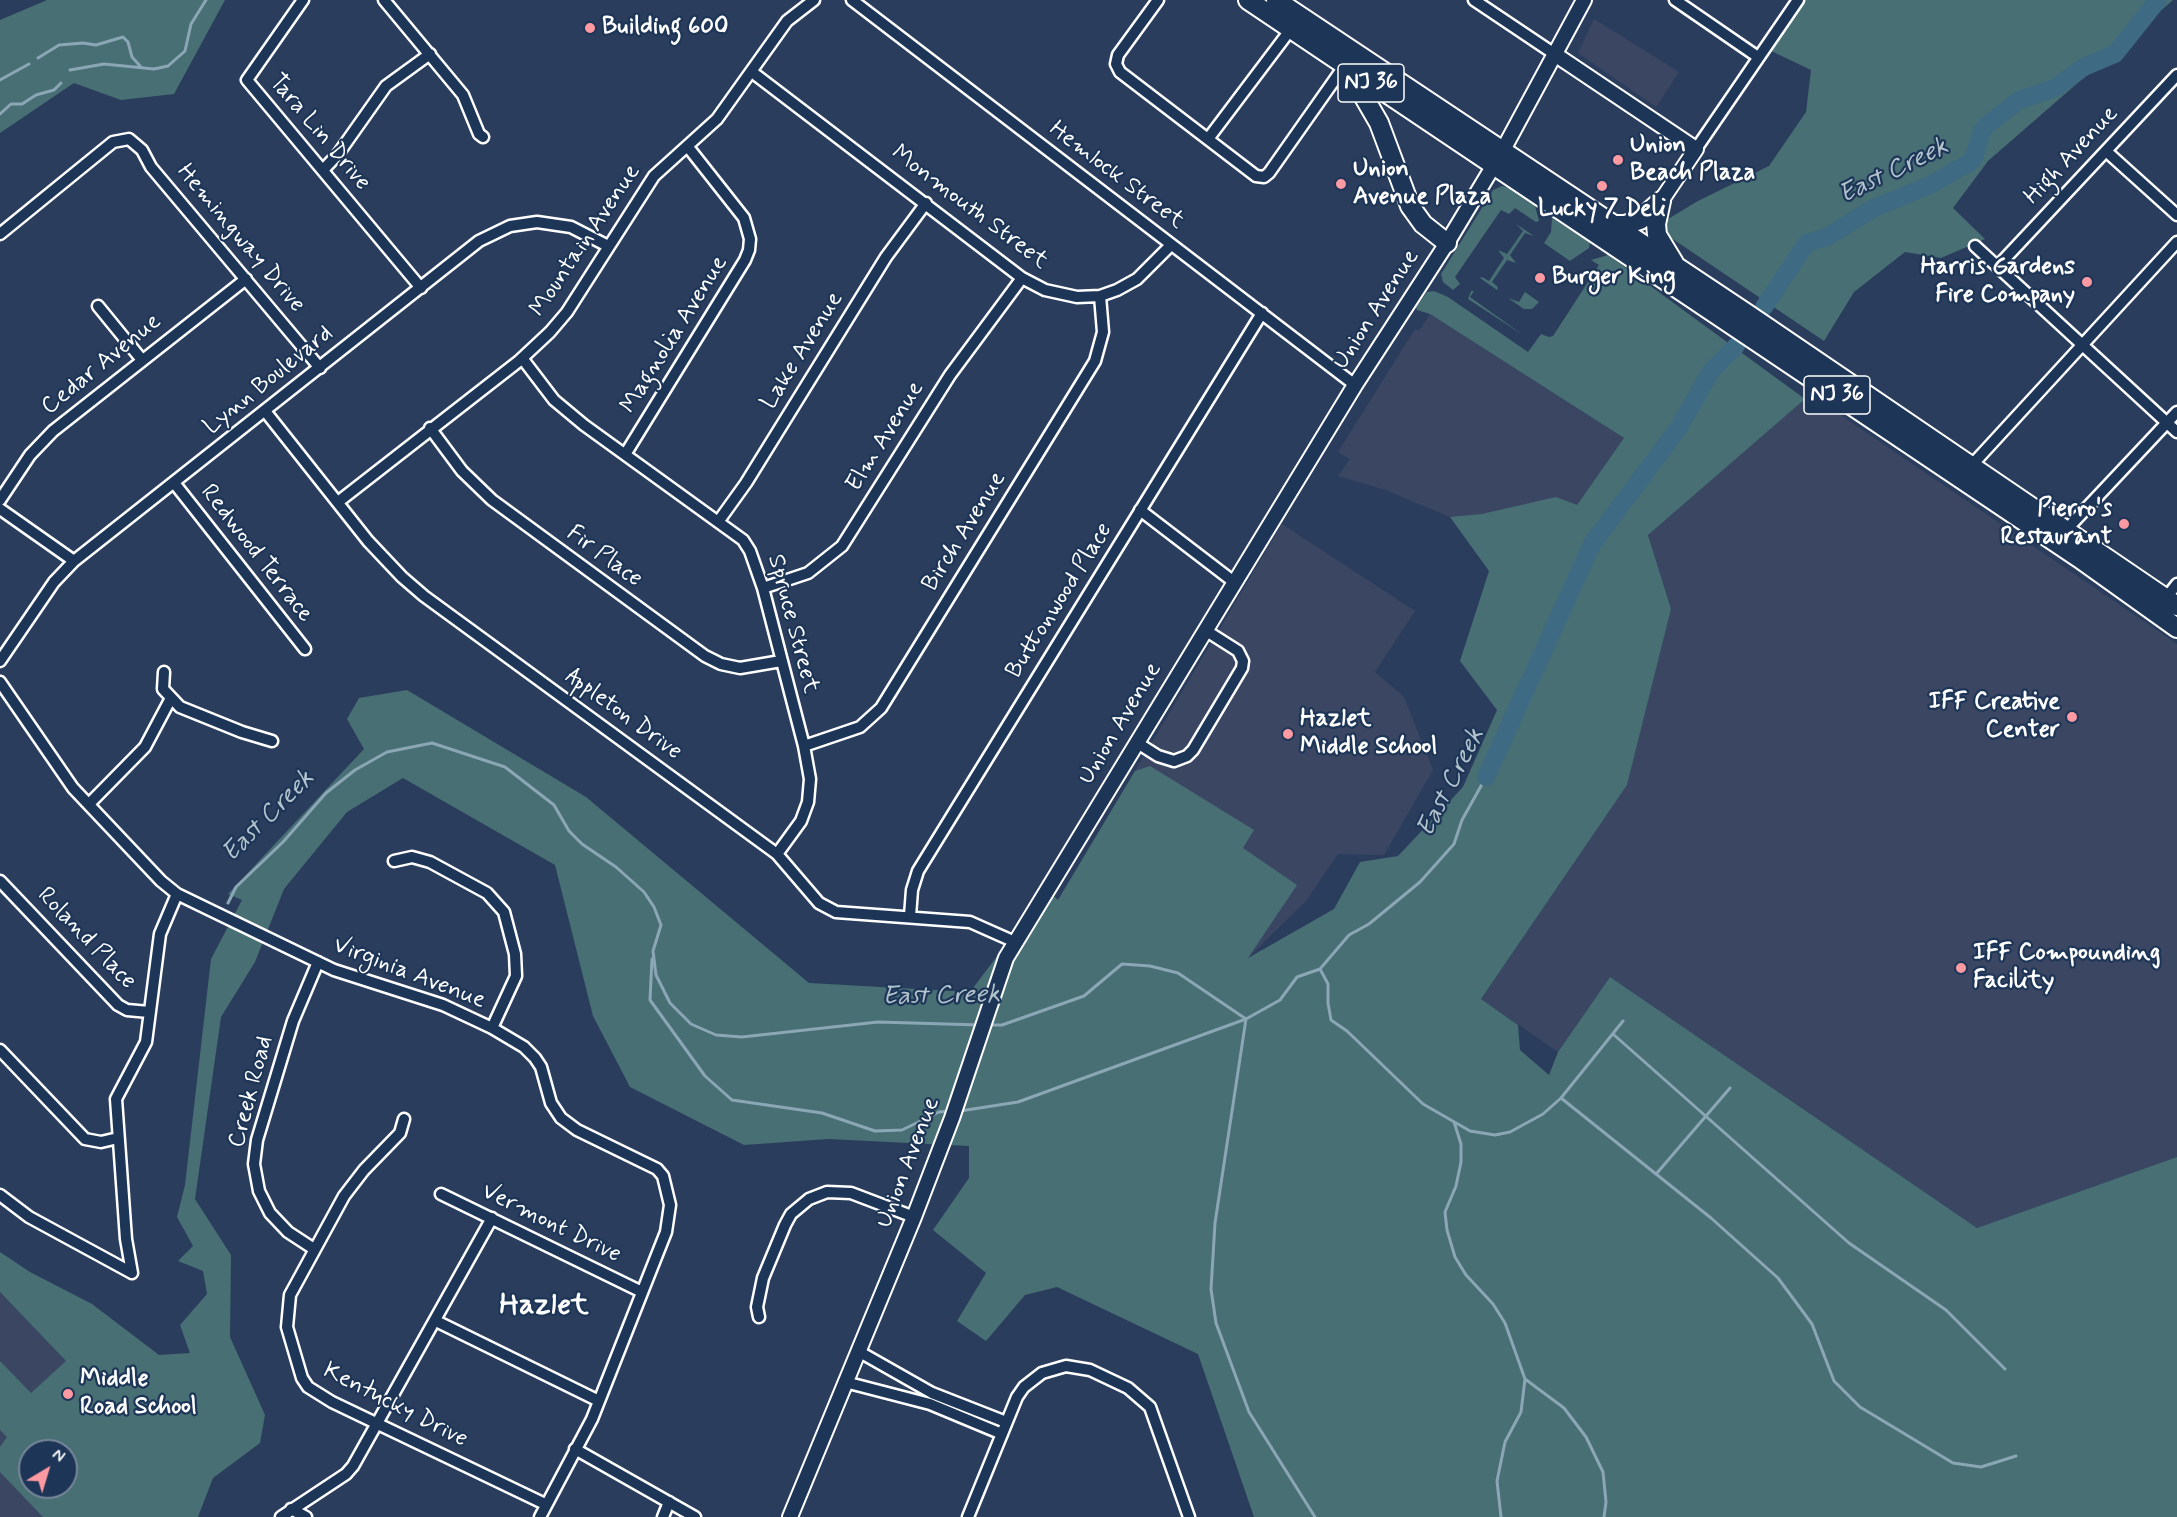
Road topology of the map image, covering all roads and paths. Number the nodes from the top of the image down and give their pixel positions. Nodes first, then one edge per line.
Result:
1 (303, 0) edge
2 (384, 0) edge
3 (814, 0) edge
4 (852, 0) edge
5 (1158, 0) edge
6 (1248, 0) edge
7 (1276, 0) edge
8 (1474, 0) edge
9 (1584, 0) edge
10 (1675, 0) edge
11 (1798, 0) edge
12 (1291, 29) junction
13 (430, 54) junction
14 (1556, 55) junction
15 (1758, 57) junction
16 (1345, 65) junction
17 (752, 72) junction
18 (2177, 75) edge
19 (483, 137) dead end
20 (1208, 139) junction
21 (688, 147) junction
22 (1696, 149) junction
23 (1503, 150) junction
24 (2106, 150) junction
25 (1493, 167) junction
26 (323, 170) junction
27 (1661, 201) junction
28 (926, 203) junction
29 (2177, 215) edge
30 (1611, 225) junction
31 (0, 234) edge
32 (2177, 242) edge
33 (1447, 243) junction
34 (1171, 244) junction
35 (608, 246) junction
36 (1975, 246) dead end
37 (1998, 266) junction
38 (1681, 272) junction
39 (1023, 278) junction
40 (246, 279) junction
41 (421, 288) junction
42 (1100, 296) junction
43 (98, 306) dead end
44 (1262, 313) junction
45 (2082, 345) junction
46 (522, 358) junction
47 (141, 360) junction
48 (320, 368) junction
49 (1355, 385) junction
50 (264, 411) junction
51 (2177, 411) edge
52 (2167, 423) junction
53 (430, 429) junction
54 (2177, 432) edge
55 (626, 453) junction
56 (1971, 466) junction
57 (175, 484) junction
58 (0, 500) edge
59 (338, 502) junction
60 (0, 509) edge
61 (1140, 510) junction
62 (718, 522) junction
63 (2066, 530) junction
64 (74, 561) junction
65 (1234, 582) junction
66 (763, 588) junction
67 (2173, 596) edge
68 (2177, 628) edge
69 (1205, 630) junction
70 (305, 649) dead end
71 (0, 661) edge
72 (781, 661) junction
73 (164, 672) dead end
74 (0, 682) edge
75 (171, 698) junction
76 (272, 741) dead end
77 (1136, 742) junction
78 (804, 746) junction
79 (89, 804) junction
80 (777, 854) junction
81 (394, 861) dead end
82 (0, 881) edge
83 (177, 894) junction
84 (910, 916) junction
85 (1015, 942) junction
86 (318, 962) junction
87 (149, 1012) junction
88 (492, 1028) junction
89 (0, 1050) edge
90 (404, 1119) dead end
91 (118, 1138) junction
92 (441, 1194) dead end
93 (0, 1195) edge
94 (914, 1217) junction
95 (492, 1218) junction
96 (314, 1249) junction
97 (642, 1292) junction
98 (759, 1317) dead end
99 (436, 1321) junction
100 (858, 1351) junction
101 (845, 1382) junction
102 (599, 1401) junction
103 (1006, 1422) junction
104 (378, 1424) junction
105 (1002, 1434) junction
106 (575, 1449) junction
107 (669, 1502) junction
108 (545, 1504) junction
109 (291, 1509) junction
110 (281, 1517) edge
111 (306, 1517) edge
112 (540, 1517) edge
113 (663, 1517) edge
114 (695, 1517) edge
115 (790, 1517) edge
116 (969, 1517) edge
117 (1189, 1517) edge

1 - 26 street, Tara Lin Drive
2 - 13 street
3 - 17 street, Mountain Avenue
4 - 34 street, Hemlock Street
5 - 20 street
6 - 12 highway, NJ 36
7 - 23 highway, NJ 36
8 - 14 street
9 - 14 street, Union Avenue
10 - 15 street
11 - 15 street
12 - 16 highway, NJ 36
12 - 20 street
13 - 19 street
13 - 26 street
14 - 22 street
14 - 23 street, Union Avenue
15 - 22 street
16 - 20 street
16 - 25 highway, NJ 36
16 - 33 highway
17 - 21 street, Mountain Avenue
17 - 28 street, Monmouth Street
18 - 24 street, High Avenue
21 - 35 street, Mountain Avenue
21 - 55 street, Magnolia Avenue
22 - 27 street
23 - 25 street, Union Avenue
23 - 30 highway, NJ 36
24 - 29 street
24 - 37 street, High Avenue
25 - 33 street, Union Avenue
25 - 68 highway, NJ 36
26 - 41 street, Tara Lin Drive
27 - 30 highway
27 - 38 highway
28 - 39 street, Monmouth Street
28 - 62 street, Lake Avenue
30 - 38 highway, NJ 36
31 - 40 street, Hemingway Drive
32 - 45 street
33 - 49 street, Union Avenue
34 - 42 street, Monmouth Street
34 - 44 street, Hemlock Street
35 - 41 street, Lynn Boulevard
35 - 46 street, Mountain Avenue
36 - 37 street
37 - 45 street
38 - 56 highway, NJ 36
39 - 42 street, Monmouth Street
39 - 66 street, Elm Avenue
40 - 47 street, Cedar Avenue
40 - 48 street, Hemingway Drive
41 - 48 street, Lynn Boulevard
42 - 78 street, Birch Avenue
43 - 47 street
44 - 49 street, Hemlock Street
44 - 61 street, Buttonwood Place
45 - 52 street
45 - 56 street
46 - 53 street, Mountain Avenue
46 - 55 street, Spruce Street
47 - 58 street, Cedar Avenue
48 - 50 street, Lynn Boulevard
49 - 65 street, Union Avenue
50 - 57 street, Lynn Boulevard
50 - 59 street, Appleton Drive
51 - 52 street
52 - 54 street
52 - 63 street
53 - 59 street, Mountain Avenue
53 - 72 street, Fir Place
55 - 62 street, Spruce Street
56 - 63 highway, NJ 36
57 - 64 street, Lynn Boulevard
57 - 70 street, Redwood Terrace
59 - 80 street, Appleton Drive
60 - 64 street
61 - 65 street
61 - 84 street, Buttonwood Place
62 - 66 street, Spruce Street
63 - 67 highway, NJ 36
64 - 71 street, Lynn Boulevard
65 - 69 street, Union Avenue
66 - 72 street, Spruce Street
69 - 77 street, Union Avenue
69 - 77 street
72 - 78 street, Spruce Street
73 - 75 street
74 - 79 street, Virginia Avenue
75 - 76 street
75 - 79 street
77 - 85 street, Union Avenue
78 - 80 street, Spruce Street
79 - 83 street, Virginia Avenue
80 - 84 street, Appleton Drive
81 - 88 street
82 - 87 street, Roland Place
83 - 86 street, Virginia Avenue
83 - 87 street
84 - 85 street, Appleton Drive
85 - 94 street, Union Avenue
86 - 88 street, Virginia Avenue
86 - 96 street, Creek Road
87 - 91 street
88 - 97 street, Virginia Avenue
89 - 91 street
90 - 96 street, Kentucky Drive
91 - 93 street
92 - 95 street, Vermont Drive
94 - 98 street
94 - 100 street, Union Avenue
95 - 97 street, Vermont Drive
95 - 99 street
96 - 104 street, Kentucky Drive
97 - 102 street, Virginia Avenue
99 - 102 street
99 - 104 street
100 - 101 street, Union Avenue
100 - 103 street
101 - 105 street
101 - 115 street, Union Avenue
102 - 106 street, Virginia Avenue
103 - 105 street
103 - 117 street
104 - 108 street, Kentucky Drive
104 - 109 street
105 - 116 street
106 - 107 street
106 - 108 street, Virginia Avenue
107 - 113 street
107 - 114 street
108 - 112 street, Virginia Avenue
109 - 110 street
109 - 111 street

